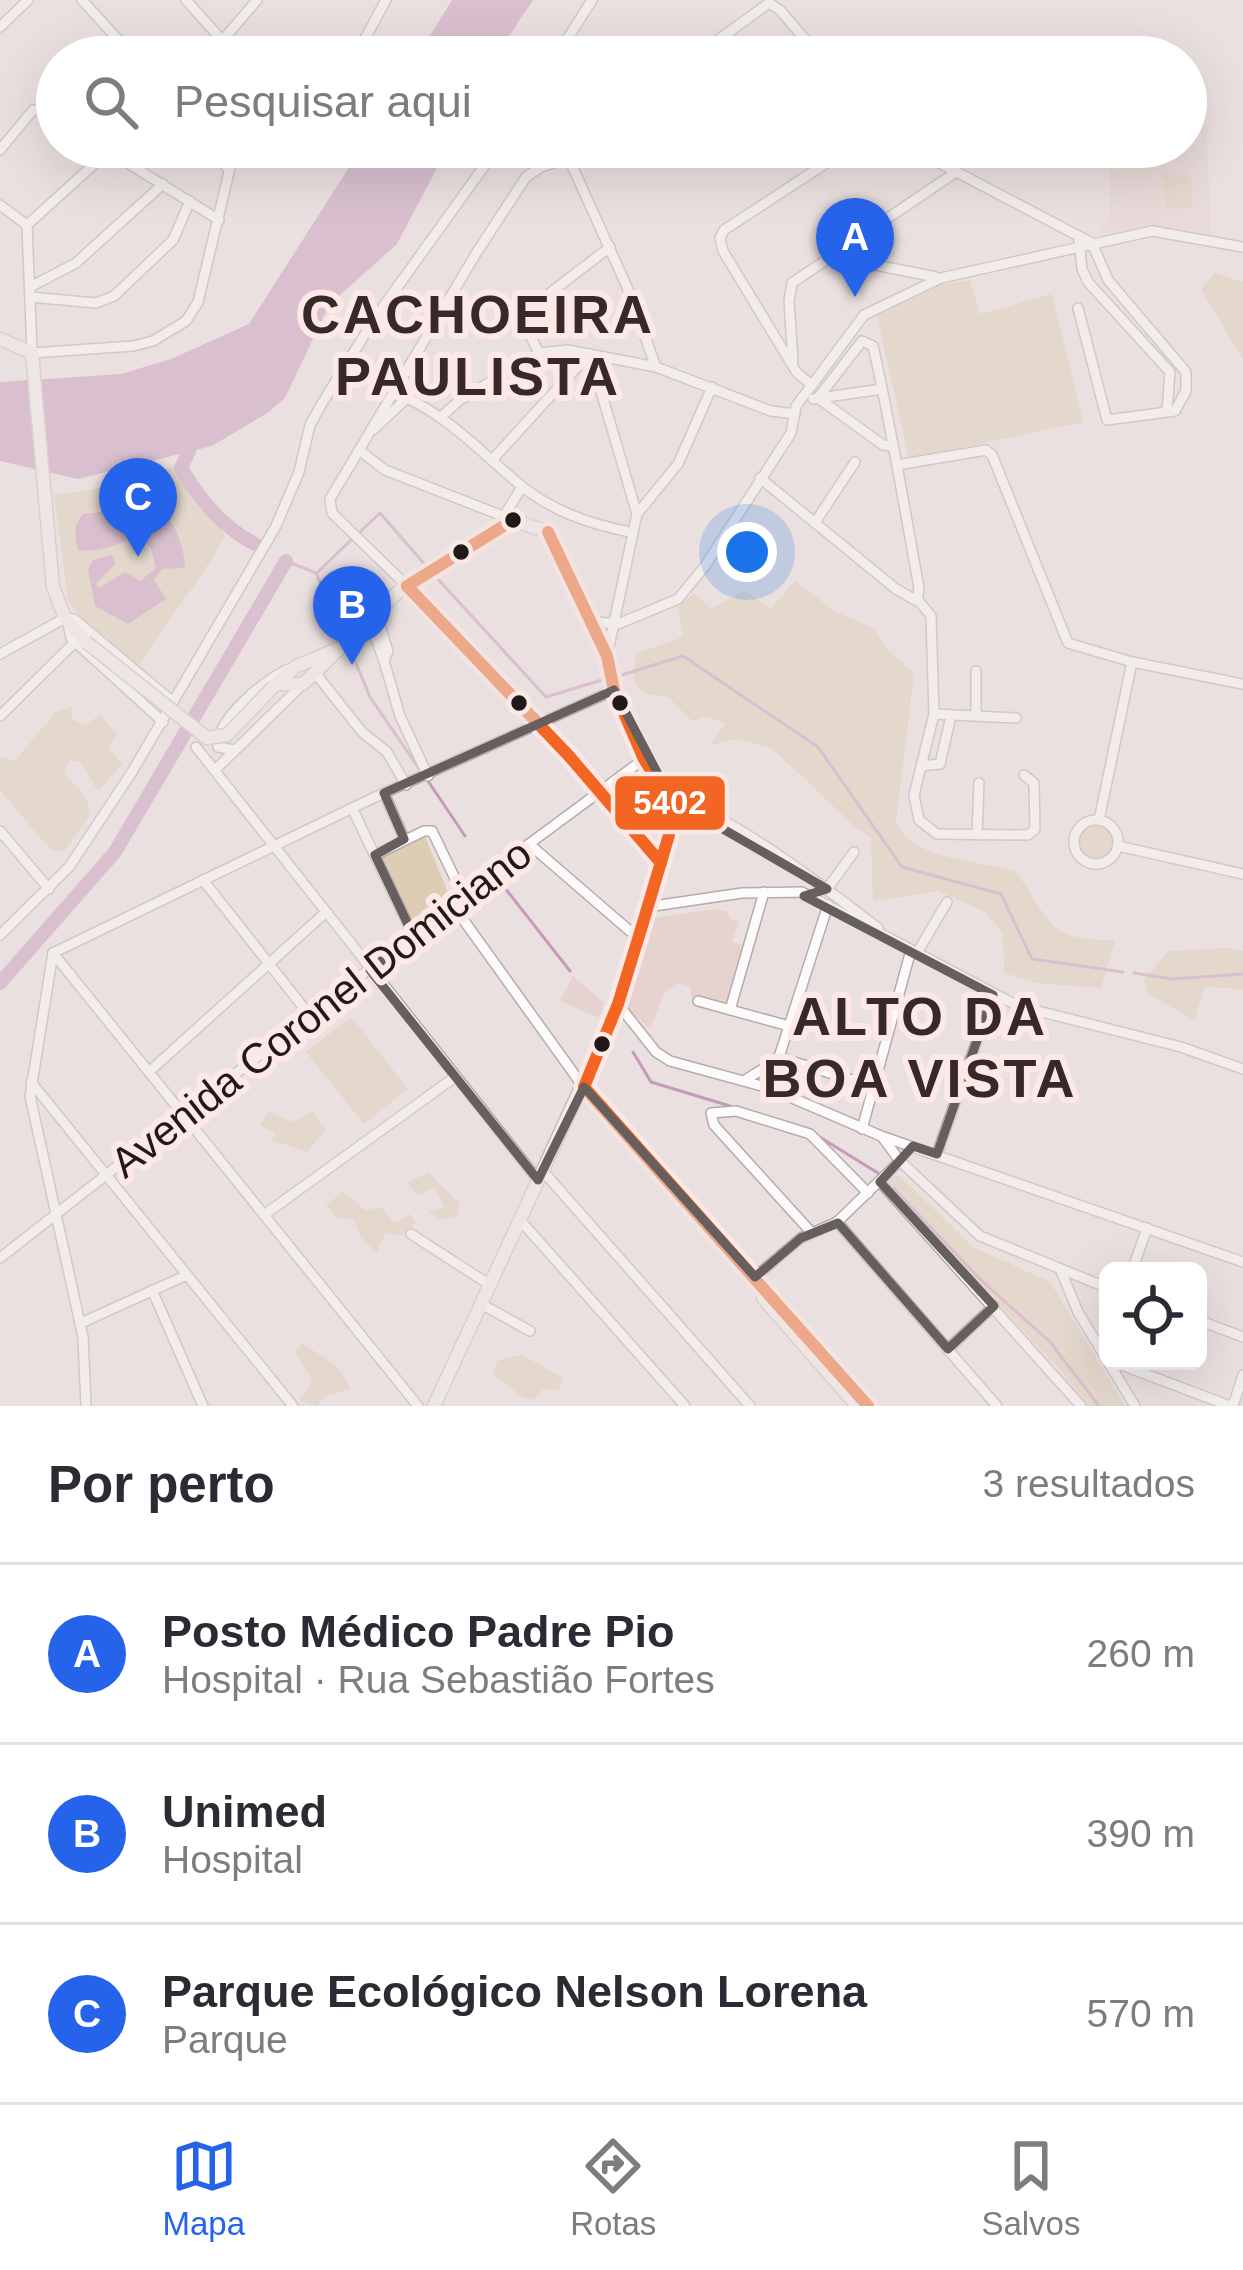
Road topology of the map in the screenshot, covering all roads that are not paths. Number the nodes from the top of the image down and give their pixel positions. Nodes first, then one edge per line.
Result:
1 (28, 0) edge
2 (82, 0) edge
3 (186, 0) edge
4 (256, 0) edge
5 (386, 0) edge
6 (592, 0) edge
7 (0, 27) edge
8 (115, 36) edge
9 (218, 36) edge
10 (225, 36) edge
11 (366, 36) edge
12 (569, 36) edge
13 (724, 36) edge
14 (802, 36) edge
15 (36, 110) edge
16 (0, 151) edge
17 (87, 168) edge
18 (139, 168) edge
19 (483, 168) edge
20 (541, 168) edge
21 (573, 168) edge
22 (819, 168) edge
23 (948, 168) edge
24 (229, 170) edge
25 (956, 172) junction
26 (163, 184) junction
27 (190, 201) junction
28 (0, 205) edge
29 (219, 220) junction
30 (27, 225) junction
31 (1083, 241) junction
32 (610, 247) junction
33 (1243, 247) edge
34 (830, 256) junction
35 (941, 278) junction
36 (30, 292) junction
37 (1078, 308) dead end
38 (0, 339) edge
39 (32, 353) junction
40 (539, 353) junction
41 (590, 354) junction
42 (656, 367) junction
43 (794, 367) junction
44 (812, 385) junction
45 (712, 387) junction
46 (882, 389) junction
47 (818, 398) junction
48 (798, 406) junction
49 (1171, 411) junction
50 (442, 416) junction
51 (370, 432) junction
52 (893, 446) junction
53 (358, 450) junction
54 (493, 460) junction
55 (856, 462) dead end
56 (897, 465) junction
57 (760, 478) junction
58 (522, 487) junction
59 (557, 509) junction
60 (637, 514) junction
61 (509, 518) junction
62 (816, 521) junction
63 (548, 532) junction
64 (630, 532) junction
65 (407, 586) junction
66 (918, 600) junction
67 (372, 616) junction
68 (66, 620) junction
69 (587, 621) junction
70 (612, 625) junction
71 (81, 642) junction
72 (344, 646) junction
73 (0, 654) edge
74 (607, 656) junction
75 (1132, 662) junction
76 (297, 667) junction
77 (976, 671) dead end
78 (309, 680) junction
79 (1243, 684) edge
80 (274, 686) junction
81 (614, 690) junction
82 (173, 702) junction
83 (234, 713) junction
84 (934, 714) junction
85 (0, 716) edge
86 (951, 716) junction
87 (976, 716) junction
88 (1016, 718) dead end
89 (163, 722) junction
90 (537, 726) junction
91 (258, 727) junction
92 (196, 747) dead end
93 (234, 750) junction
94 (644, 759) junction
95 (921, 766) junction
96 (215, 770) junction
97 (1024, 775) dead end
98 (428, 776) junction
99 (980, 783) dead end
100 (406, 785) junction
101 (603, 790) junction
102 (384, 794) junction
103 (670, 801) junction
104 (352, 808) junction
105 (1099, 820) junction
106 (0, 831) edge
107 (977, 835) junction
108 (404, 839) junction
109 (529, 844) junction
110 (273, 845) junction
111 (1118, 847) junction
112 (854, 852) dead end
113 (375, 855) junction
114 (661, 863) junction
115 (1243, 874) edge
116 (203, 880) junction
117 (49, 889) junction
118 (764, 892) junction
119 (802, 892) junction
120 (831, 892) junction
121 (463, 896) junction
122 (946, 902) dead end
123 (452, 904) junction
124 (646, 907) junction
125 (827, 907) junction
126 (324, 914) junction
127 (1, 933) edge
128 (412, 935) junction
129 (638, 938) junction
130 (910, 950) junction
131 (52, 956) junction
132 (270, 964) junction
133 (370, 970) junction
134 (993, 995) junction
135 (698, 1001) dead end
136 (618, 1004) junction
137 (730, 1010) junction
138 (310, 1017) junction
139 (789, 1026) junction
140 (777, 1059) junction
141 (1243, 1069) edge
142 (151, 1070) junction
143 (455, 1077) junction
144 (742, 1081) junction
145 (31, 1082) junction
146 (874, 1087) junction
147 (584, 1088) junction
148 (769, 1088) junction
149 (184, 1113) junction
150 (862, 1129) junction
151 (881, 1136) junction
152 (937, 1154) junction
153 (649, 1161) junction
154 (900, 1161) junction
155 (108, 1175) junction
156 (540, 1175) junction
157 (880, 1182) junction
158 (868, 1193) junction
159 (55, 1214) junction
160 (264, 1215) junction
161 (520, 1220) junction
162 (837, 1222) junction
163 (1147, 1228) junction
164 (811, 1232) junction
165 (411, 1234) dead end
166 (0, 1258) edge
167 (1135, 1262) edge
168 (1243, 1262) edge
169 (1061, 1271) junction
170 (187, 1274) junction
171 (755, 1277) junction
172 (490, 1285) junction
173 (1099, 1285) edge
174 (152, 1290) junction
175 (481, 1304) junction
176 (994, 1306) junction
177 (81, 1323) junction
178 (1207, 1323) edge
179 (530, 1331) dead end
180 (1243, 1336) edge
181 (1099, 1343) edge
182 (948, 1349) junction
183 (1116, 1370) edge
184 (1142, 1370) edge
185 (1243, 1375) edge
186 (86, 1406) edge
187 (203, 1406) edge
188 (293, 1406) edge
189 (418, 1406) edge
190 (434, 1406) edge
191 (685, 1406) edge
192 (750, 1406) edge
193 (857, 1406) edge
194 (868, 1406) edge
195 (998, 1406) edge
196 (1082, 1406) edge
197 (1135, 1406) edge
198 (1231, 1406) edge

1 - 7 street
2 - 8 street
3 - 9 street
4 - 10 street
5 - 11 street
6 - 12 street
13 - 14 street
15 - 16 street
17 - 30 street
18 - 26 street
19 - 82 street
20 - 51 street
21 - 32 street
22 - 43 street
23 - 25 street
24 - 29 street
25 - 31 street
25 - 34 street
26 - 27 street
26 - 36 street
27 - 29 street
27 - 36 street
28 - 30 street
29 - 39 street
30 - 36 street
31 - 33 street
31 - 35 street
31 - 49 street
31 - 49 street
32 - 40 street
32 - 42 street
34 - 35 street
34 - 43 street
35 - 44 street
36 - 39 street
37 - 49 street
38 - 39 main road
39 - 68 main road
40 - 41 street
40 - 50 street
41 - 42 street
41 - 54 street
41 - 60 street
42 - 45 street
43 - 44 street
44 - 48 street
45 - 48 street
45 - 60 street
46 - 47 street
46 - 47 street
46 - 52 street
47 - 48 street
47 - 52 street
48 - 57 street
50 - 51 street
50 - 54 street
51 - 53 street
52 - 56 street
53 - 61 street
53 - 65 street
54 - 58 street
55 - 62 street
56 - 66 street
56 - 75 street
57 - 62 street
57 - 70 street
58 - 59 street
58 - 61 street
59 - 63 street
59 - 64 street
60 - 64 street
61 - 63 main road
61 - 65 main road
62 - 66 street
63 - 69 main road
64 - 70 street
65 - 67 main road
65 - 90 main road
66 - 84 street
67 - 72 main road
67 - 98 street
68 - 71 main road
68 - 73 street
68 - 82 street
69 - 70 street
69 - 74 main road
70 - 74 street
71 - 80 main road, bridge
71 - 85 street
71 - 89 street
72 - 76 main road
72 - 78 main road
74 - 81 main road
75 - 79 street
75 - 105 street
76 - 78 main road
76 - 80 main road
76 - 83 street
77 - 87 street
78 - 80 main road
78 - 91 street
78 - 100 street
81 - 90 street
81 - 94 main road
82 - 89 street
83 - 91 street
83 - 93 street
84 - 86 street
84 - 95 street
86 - 87 street
86 - 95 street
87 - 88 street
89 - 117 street
90 - 98 street
90 - 101 main road
91 - 93 street
92 - 96 street
93 - 96 street
94 - 101 street, Avenida Coronel Domiciano
94 - 103 main road
95 - 107 street
96 - 110 street
97 - 107 street
98 - 100 street
99 - 107 street
100 - 102 street
101 - 109 street, Avenida Coronel Domiciano
101 - 114 main road
102 - 104 street
102 - 108 street
103 - 114 main road
103 - 120 street
104 - 110 street
104 - 113 street
105 - 111 street
105 - 111 street
106 - 117 street
108 - 113 street
108 - 121 street
109 - 121 street, Avenida Coronel Domiciano
109 - 129 street
110 - 116 street
110 - 126 street
111 - 115 street
112 - 120 street
113 - 128 street
114 - 124 main road
116 - 131 street
116 - 132 street
117 - 127 street
118 - 119 street
118 - 124 street
118 - 137 street
119 - 120 street
119 - 125 street
120 - 125 street
120 - 130 street
121 - 123 street, Avenida Coronel Domiciano
122 - 130 street
123 - 128 street, Avenida Coronel Domiciano
123 - 147 street
124 - 129 main road
125 - 130 street
125 - 139 street
126 - 132 street
126 - 133 street
128 - 133 street, Avenida Coronel Domiciano
129 - 136 main road
130 - 134 street
130 - 146 street
131 - 142 street
131 - 145 street
132 - 138 street
132 - 142 street
133 - 138 street, Avenida Coronel Domiciano
133 - 143 street
134 - 141 street
134 - 152 street
135 - 137 street
136 - 144 street
136 - 147 main road
137 - 139 street
138 - 149 street, Avenida Coronel Domiciano
139 - 140 street
140 - 144 street
140 - 146 street
140 - 148 street
142 - 149 street
143 - 156 street
143 - 160 street
144 - 148 street
145 - 155 street
145 - 159 street
146 - 150 street
147 - 153 main road
147 - 156 main road
148 - 150 street
149 - 155 street, Avenida Coronel Domiciano
149 - 160 street
150 - 151 street
151 - 152 street
151 - 154 street
152 - 163 street
153 - 171 main road
153 - 193 main road
154 - 157 street
154 - 169 street
155 - 159 street, Avenida Coronel Domiciano
155 - 170 street
156 - 161 main road
156 - 192 street
157 - 158 street
157 - 176 street
158 - 162 street
158 - 164 street
159 - 166 street, Avenida Coronel Domiciano
159 - 177 street
160 - 189 street
161 - 172 main road
161 - 191 street
162 - 164 street
162 - 182 street
163 - 167 street
163 - 168 street
164 - 171 street
165 - 172 street
169 - 173 street
169 - 181 street
170 - 174 street
170 - 188 street
171 - 194 main road
172 - 175 main road
174 - 177 street
174 - 187 street
175 - 179 street
175 - 190 main road
176 - 182 street
176 - 196 street
177 - 186 street
178 - 180 street
182 - 195 street
183 - 197 street
184 - 198 street
185 - 198 street

